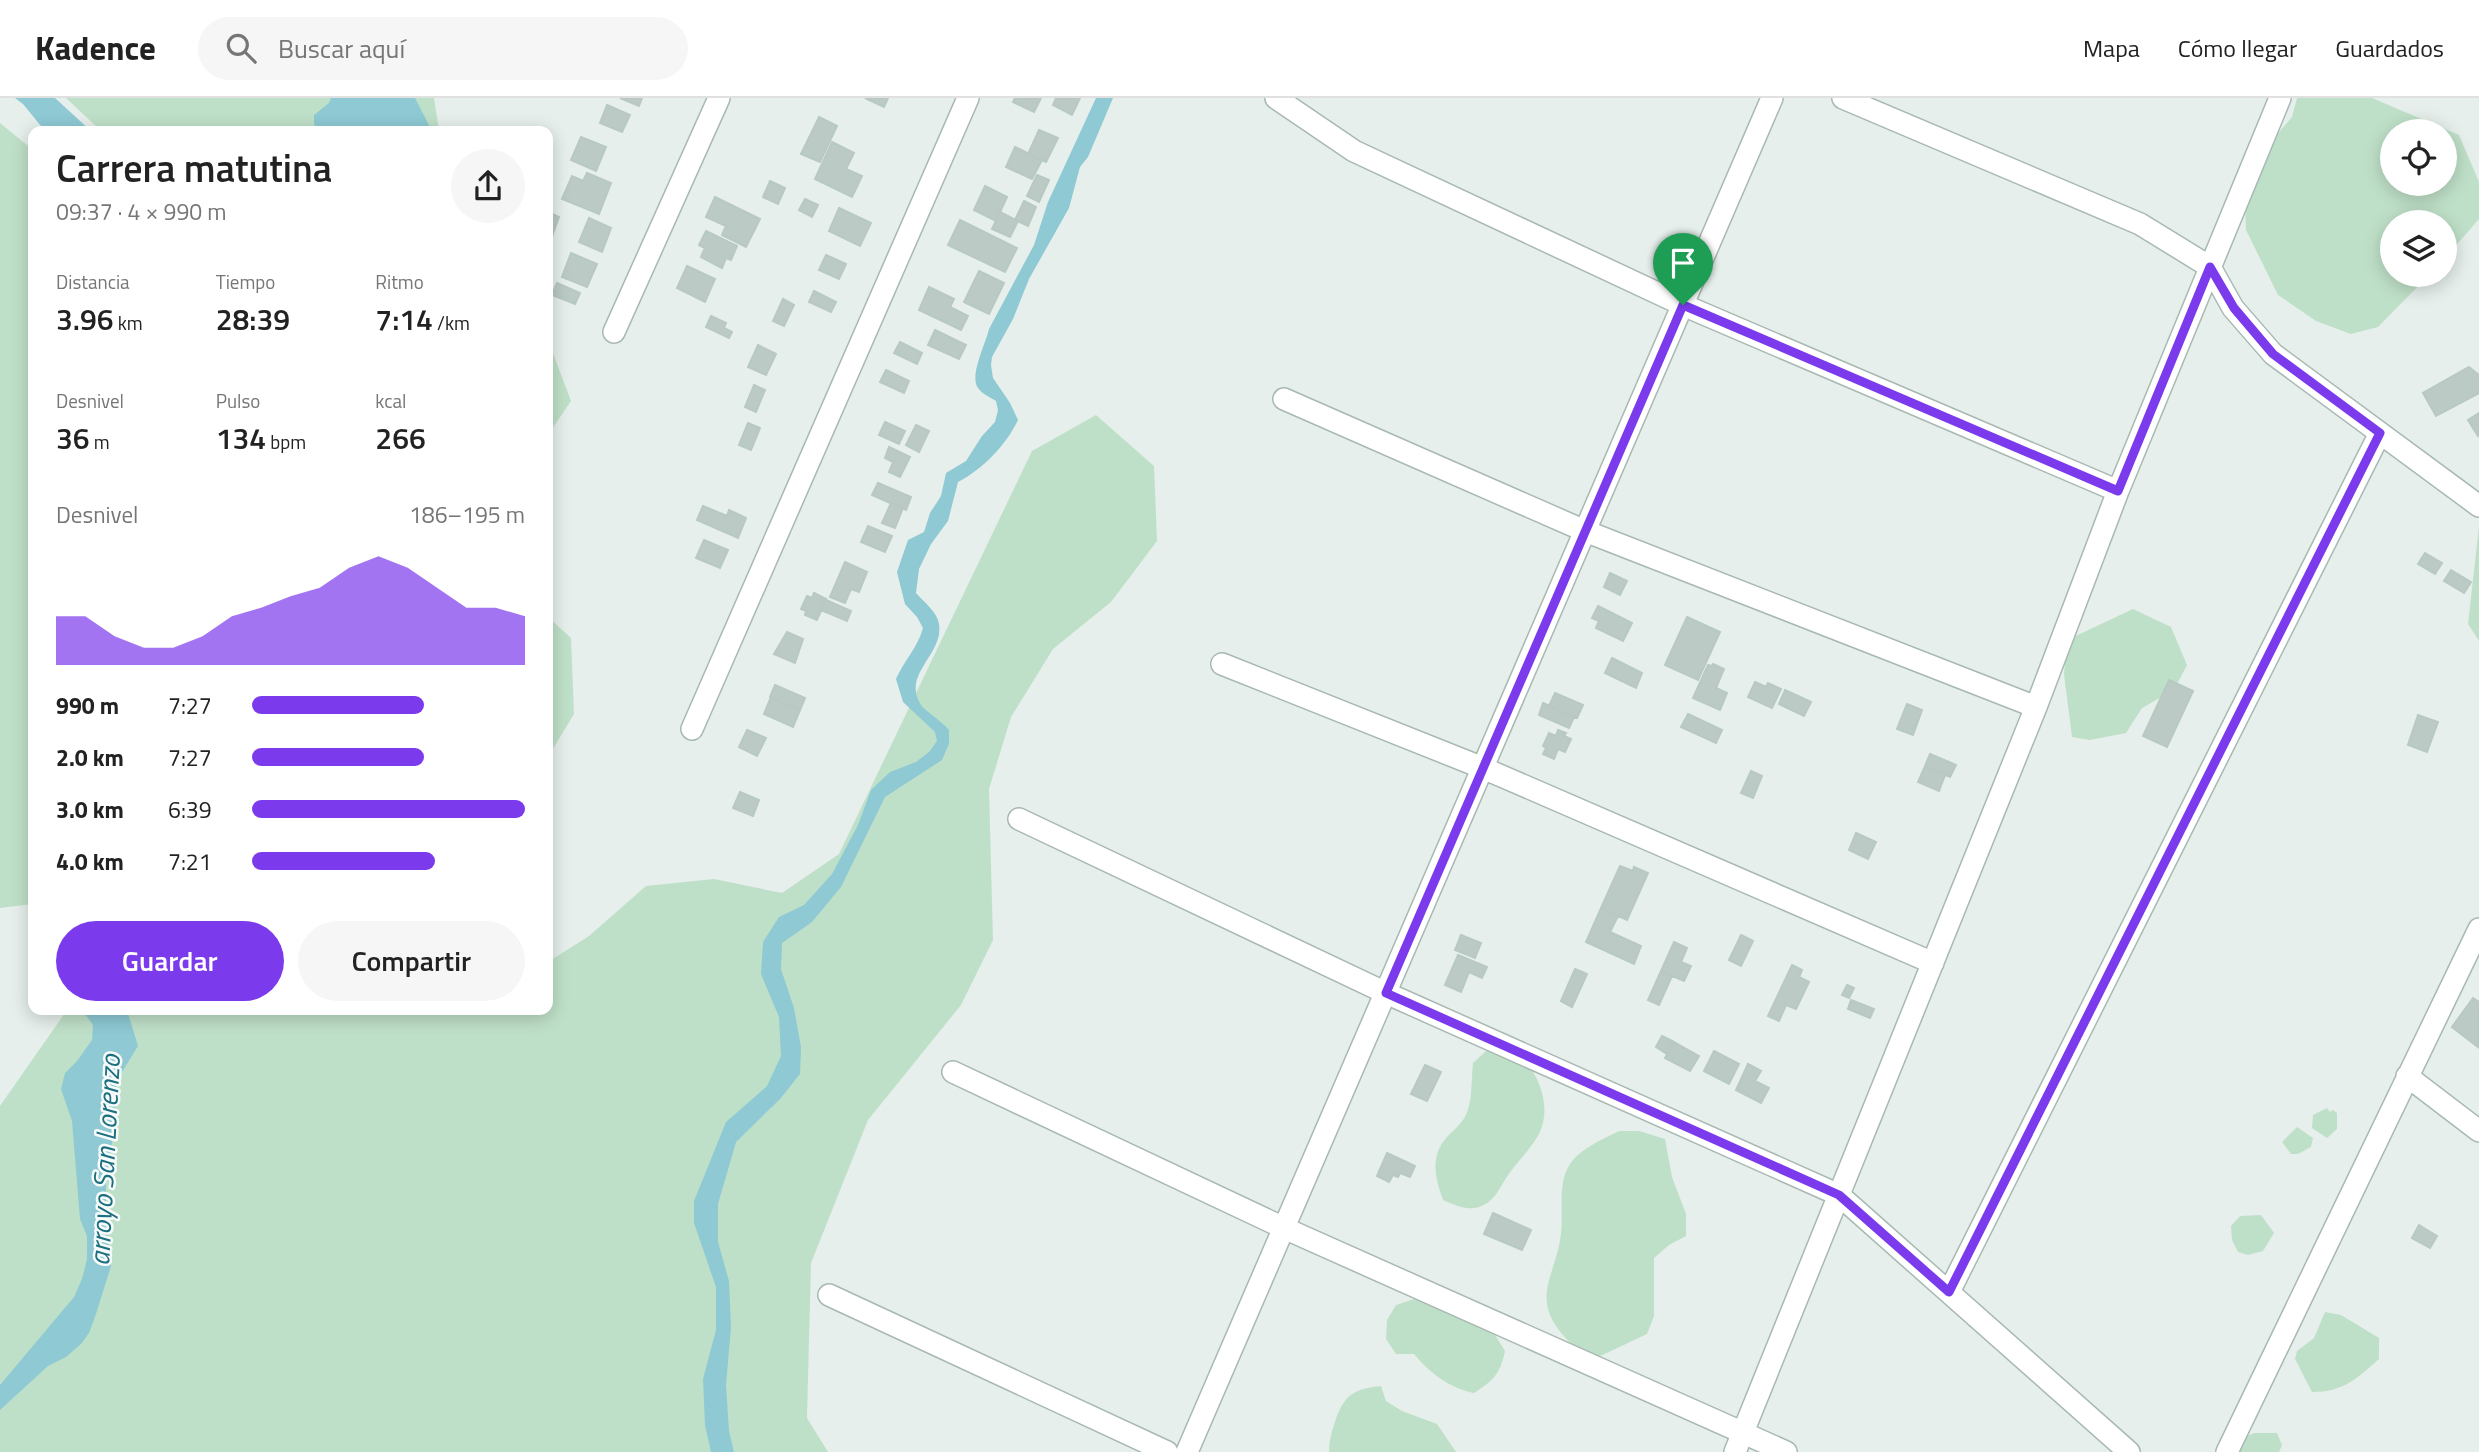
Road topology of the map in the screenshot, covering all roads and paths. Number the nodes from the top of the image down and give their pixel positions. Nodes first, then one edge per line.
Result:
1 (719, 98) edge
2 (968, 98) edge
3 (1276, 98) edge
4 (1772, 98) edge
5 (1843, 98) edge
6 (2280, 98) edge
7 (2210, 267) junction
8 (1683, 305) junction
9 (614, 332) dead end
10 (1284, 399) dead end
11 (2380, 433) junction
12 (2118, 491) junction
13 (2479, 506) edge
14 (1585, 531) junction
15 (1222, 664) dead end
16 (2036, 707) junction
17 (692, 729) dead end
18 (1483, 768) junction
19 (1019, 819) dead end
20 (2479, 929) edge
21 (1933, 962) junction
22 (1386, 993) junction
23 (953, 1072) dead end
24 (2407, 1076) junction
25 (2479, 1131) edge
26 (1839, 1195) junction
27 (1284, 1228) junction
28 (1949, 1292) junction
29 (829, 1295) dead end
30 (1739, 1442) edge
31 (1167, 1452) edge
32 (1187, 1452) edge
33 (1786, 1452) edge
34 (2129, 1452) edge
35 (2227, 1452) edge

1 - 9 street
2 - 17 street
3 - 8 street
4 - 8 street
5 - 7 street
6 - 7 street
7 - 11 street
7 - 12 street
8 - 12 street
8 - 14 street
10 - 14 street
11 - 13 street
11 - 28 street
12 - 16 street
14 - 16 street
14 - 18 street
15 - 18 street
16 - 21 street
18 - 21 street
18 - 22 street
19 - 22 street
20 - 24 street
21 - 26 street
22 - 26 street
22 - 27 street
23 - 27 street
24 - 25 street
24 - 35 street
26 - 28 street
26 - 30 street
27 - 30 street
27 - 32 street
28 - 34 street
29 - 31 street
30 - 33 street

